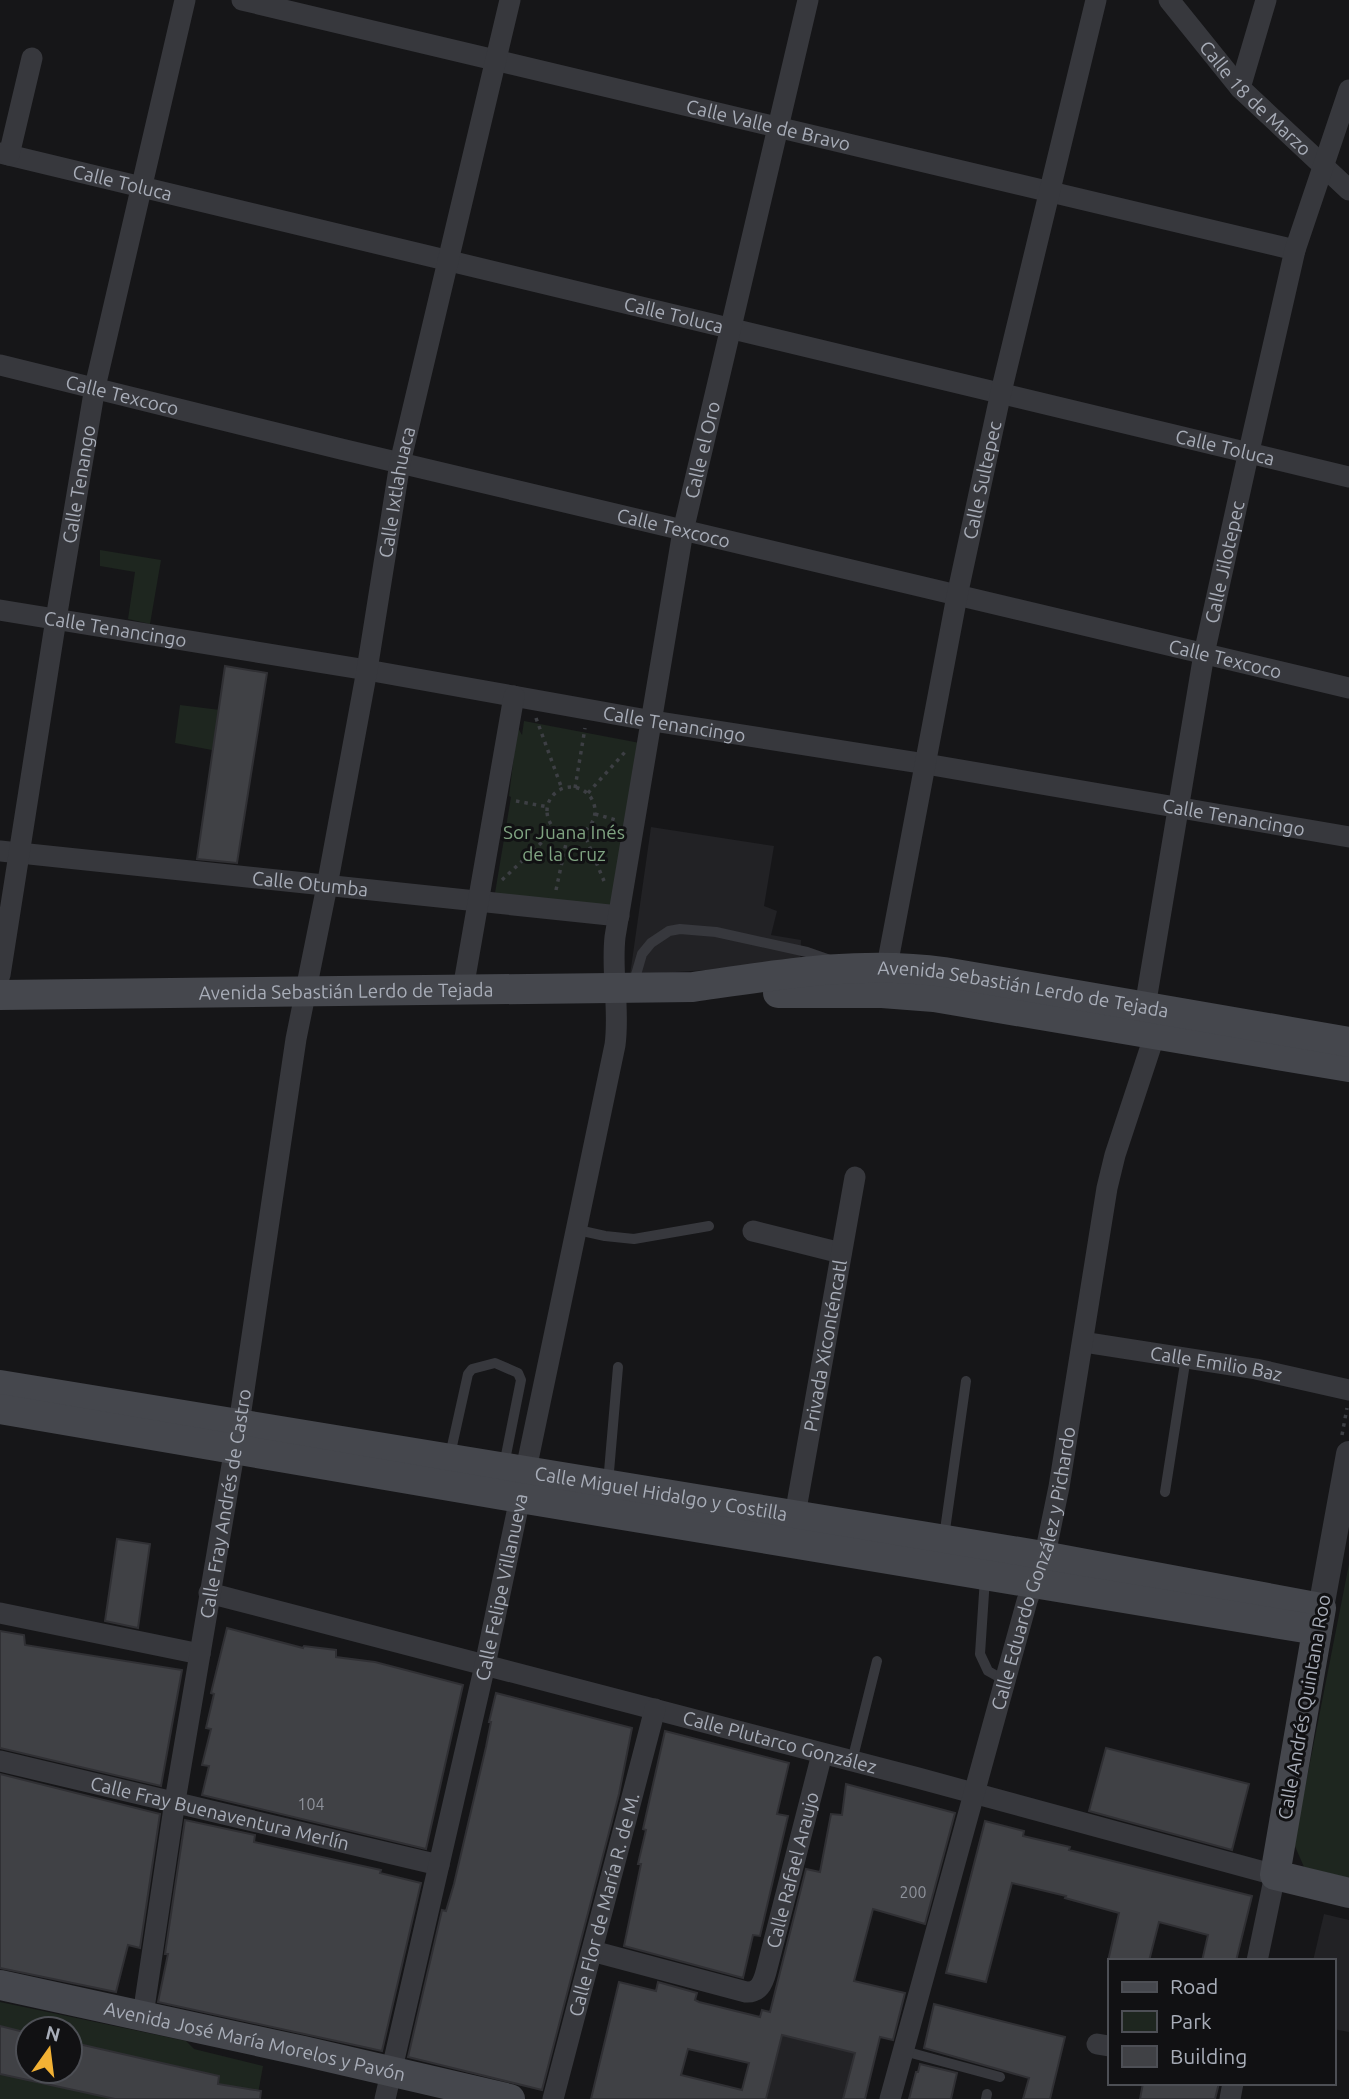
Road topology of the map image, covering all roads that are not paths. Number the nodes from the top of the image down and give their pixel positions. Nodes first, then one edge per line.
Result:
1 (185, 0) edge
2 (242, 0) edge
3 (510, 0) edge
4 (808, 0) edge
5 (1096, 0) edge
6 (1169, 0) edge
7 (1266, 0) edge
8 (32, 58) dead end
9 (495, 60) junction
10 (1240, 88) junction
11 (1349, 90) edge
12 (778, 128) junction
13 (4, 154) edge
14 (1322, 166) junction
15 (142, 187) junction
16 (1349, 190) edge
17 (1050, 192) junction
18 (1295, 250) junction
19 (446, 261) junction
20 (730, 328) junction
21 (0, 365) edge
22 (96, 387) junction
23 (1001, 392) junction
24 (1249, 451) junction
25 (400, 464) junction
26 (1349, 477) edge
27 (683, 531) junction
28 (957, 596) junction
29 (0, 610) edge
30 (55, 619) junction
31 (1204, 654) junction
32 (367, 670) junction
33 (1349, 688) edge
34 (522, 698) junction
35 (653, 721) junction
36 (926, 764) junction
37 (1177, 808) junction
38 (1349, 837) edge
39 (10, 852) edge
40 (327, 886) junction
41 (478, 902) junction
42 (619, 916) junction
43 (887, 966) junction
44 (845, 968) junction
45 (0, 975) edge
46 (693, 987) junction
47 (463, 989) junction
48 (624, 989) junction
49 (306, 991) junction
50 (0, 995) edge
51 (1145, 1007) junction
52 (1155, 1034) junction
53 (1349, 1042) edge
54 (1349, 1067) edge
55 (855, 1177) dead end
56 (709, 1226) dead end
57 (578, 1230) junction
58 (753, 1231) dead end
59 (841, 1253) junction
60 (1083, 1342) junction
61 (1186, 1357) junction
62 (618, 1367) dead end
63 (966, 1381) dead end
64 (0, 1385) edge
65 (1349, 1390) edge
66 (0, 1409) edge
67 (237, 1436) junction
68 (1349, 1454) edge
69 (450, 1458) junction
70 (516, 1479) junction
71 (608, 1484) junction
72 (1166, 1492) dead end
73 (795, 1515) junction
74 (943, 1540) junction
75 (1038, 1569) junction
76 (986, 1573) junction
77 (209, 1593) junction
78 (0, 1613) edge
79 (1319, 1619) junction
80 (200, 1654) junction
81 (877, 1661) dead end
82 (485, 1665) junction
83 (1006, 1681) junction
84 (655, 1709) junction
85 (822, 1754) junction
86 (0, 1761) edge
87 (852, 1761) junction
88 (976, 1794) junction
89 (175, 1801) junction
90 (439, 1866) junction
91 (1275, 1875) junction
92 (1349, 1894) edge
93 (592, 1951) junction
94 (1257, 1959) edge
95 (0, 1985) edge
96 (143, 2015) junction
97 (904, 2052) junction
98 (1000, 2077) dead end
99 (388, 2085) edge
100 (510, 2099) edge
101 (553, 2099) edge
102 (890, 2099) edge

1 - 15 street, Calle Tenango
2 - 9 street, Calle Valle de Bravo
3 - 9 street, Calle Ixtlahuaca
4 - 12 street, Calle el Oro
5 - 17 street, Calle Sultepec
6 - 10 street, Calle 18 de Marzo
7 - 10 street
8 - 13 street
9 - 12 street, Calle Valle de Bravo
9 - 19 street, Calle Ixtlahuaca
10 - 14 street, Calle 18 de Marzo
11 - 14 street, Calle Jilotepec
12 - 17 street, Calle Valle de Bravo
12 - 20 street, Calle el Oro
13 - 15 street, Calle Toluca
14 - 16 street, Calle 18 de Marzo
14 - 18 street, Calle Jilotepec
15 - 19 street, Calle Toluca
15 - 22 street, Calle Tenango
17 - 18 street, Calle Valle de Bravo
17 - 23 street, Calle Sultepec
18 - 24 street, Calle Jilotepec
19 - 20 street, Calle Toluca
19 - 25 street, Calle Ixtlahuaca
20 - 23 street, Calle Toluca
20 - 27 street, Calle el Oro
21 - 22 street, Calle Texcoco
22 - 25 street, Calle Texcoco
22 - 30 street, Calle Tenango
23 - 24 street, Calle Toluca
23 - 28 street, Calle Sultepec
24 - 26 street, Calle Toluca
24 - 31 street, Calle Jilotepec
25 - 27 street, Calle Texcoco
25 - 32 street, Calle Ixtlahuaca
27 - 28 street, Calle Texcoco
27 - 35 street, Calle el Oro
28 - 31 street, Calle Texcoco
28 - 36 street, Calle Sultepec
29 - 30 street, Calle Tenancingo
30 - 32 street, Calle Tenancingo
30 - 39 street, Calle Tenango
31 - 33 street, Calle Texcoco
31 - 37 street, Calle Jilotepec
32 - 34 street, Calle Tenancingo
32 - 40 street, Calle Ixtlahuaca
34 - 35 street, Calle Tenancingo
34 - 41 street
35 - 36 street, Calle Tenancingo
35 - 42 street, Calle el Oro
36 - 37 street, Calle Tenancingo
36 - 43 street, Calle Sultepec
37 - 38 street, Calle Tenancingo
37 - 51 street, Calle Jilotepec
39 - 40 street, Calle Otumba
39 - 45 street, Calle Tenango
40 - 41 street, Calle Otumba
40 - 49 street, Calle Ixtlahuaca
41 - 42 street, Calle Otumba
41 - 47 street
42 - 48 street, Calle el Oro
43 - 44 main road, Avenida Sebastián Lerdo de Tejada
43 - 51 main road, Avenida Sebastián Lerdo de Tejada
44 - 46 main road, Avenida Sebastián Lerdo de Tejada
44 - 48 lane
46 - 48 main road, Avenida Sebastián Lerdo de Tejada
46 - 52 main road, Avenida Sebastián Lerdo de Tejada
47 - 48 main road, Avenida Sebastián Lerdo de Tejada
47 - 49 main road, Avenida Sebastián Lerdo de Tejada
48 - 57 street, Calle Felipe Villanueva
49 - 50 main road, Avenida Sebastián Lerdo de Tejada
49 - 67 street, Calle Fray Andrés de Castro
51 - 53 main road, Avenida Sebastián Lerdo de Tejada
52 - 54 main road, Avenida Sebastián Lerdo de Tejada
52 - 60 street, Calle Eduardo González y Pichardo
55 - 59 street, Privada Xiconténcatl
56 - 57 lane
57 - 70 street, Calle Felipe Villanueva
58 - 59 street
59 - 73 street, Privada Xiconténcatl
60 - 61 street, Calle Emilio Baz
60 - 75 street, Calle Eduardo González y Pichardo
61 - 65 street, Calle Emilio Baz
61 - 72 lane
62 - 71 lane
63 - 74 lane
64 - 67 main road, Calle Miguel Hidalgo y Costilla
66 - 67 main road, Calle Miguel Hidalgo y Costilla
67 - 69 main road, Calle Miguel Hidalgo y Costilla
67 - 70 main road, Calle Miguel Hidalgo y Costilla
67 - 77 street, Calle Fray Andrés de Castro
68 - 79 street, Calle Andrés Quintana Roo
69 - 70 main road, Calle Miguel Hidalgo y Costilla
69 - 70 lane
70 - 71 main road, Calle Miguel Hidalgo y Costilla
70 - 76 main road, Calle Miguel Hidalgo y Costilla
70 - 82 street, Calle Felipe Villanueva
71 - 73 main road, Calle Miguel Hidalgo y Costilla
73 - 74 main road, Calle Miguel Hidalgo y Costilla
74 - 75 main road, Calle Miguel Hidalgo y Costilla
75 - 76 main road, Calle Miguel Hidalgo y Costilla
75 - 79 main road, Calle Miguel Hidalgo y Costilla
75 - 83 street, Calle Eduardo González y Pichardo
76 - 83 lane
77 - 80 street, Calle Fray Andrés de Castro
77 - 82 street, Calle Plutarco González
78 - 80 street
79 - 91 main road, Calle Andrés Quintana Roo
80 - 89 street, Calle Fray Andrés de Castro
81 - 87 lane
82 - 84 street, Calle Plutarco González
82 - 90 street, Calle Felipe Villanueva
83 - 88 street, Calle Eduardo González y Pichardo
84 - 85 street, Calle Plutarco González
84 - 93 street, Calle Flor de María R. de M.
85 - 87 street, Calle Plutarco González
85 - 93 street, Calle Rafael Araujo
86 - 89 street, Calle Fray Buenaventura Merlín
87 - 88 street, Calle Plutarco González
88 - 91 street, Calle Plutarco González
88 - 97 street, Calle Eduardo González y Pichardo
89 - 90 street, Calle Fray Buenaventura Merlín
89 - 96 street, Calle Fray Andrés de Castro
90 - 99 street, Calle Felipe Villanueva
91 - 92 main road, Calle Plutarco González
91 - 94 street, Calle Andrés Quintana Roo
93 - 101 street, Calle Flor de María R. de M.
95 - 96 main road, Avenida José María Morelos y Pavón
96 - 99 main road, Avenida José María Morelos y Pavón
97 - 98 lane
97 - 102 street, Calle Eduardo González y Pichardo
99 - 100 main road, Avenida José María Morelos y Pavón

